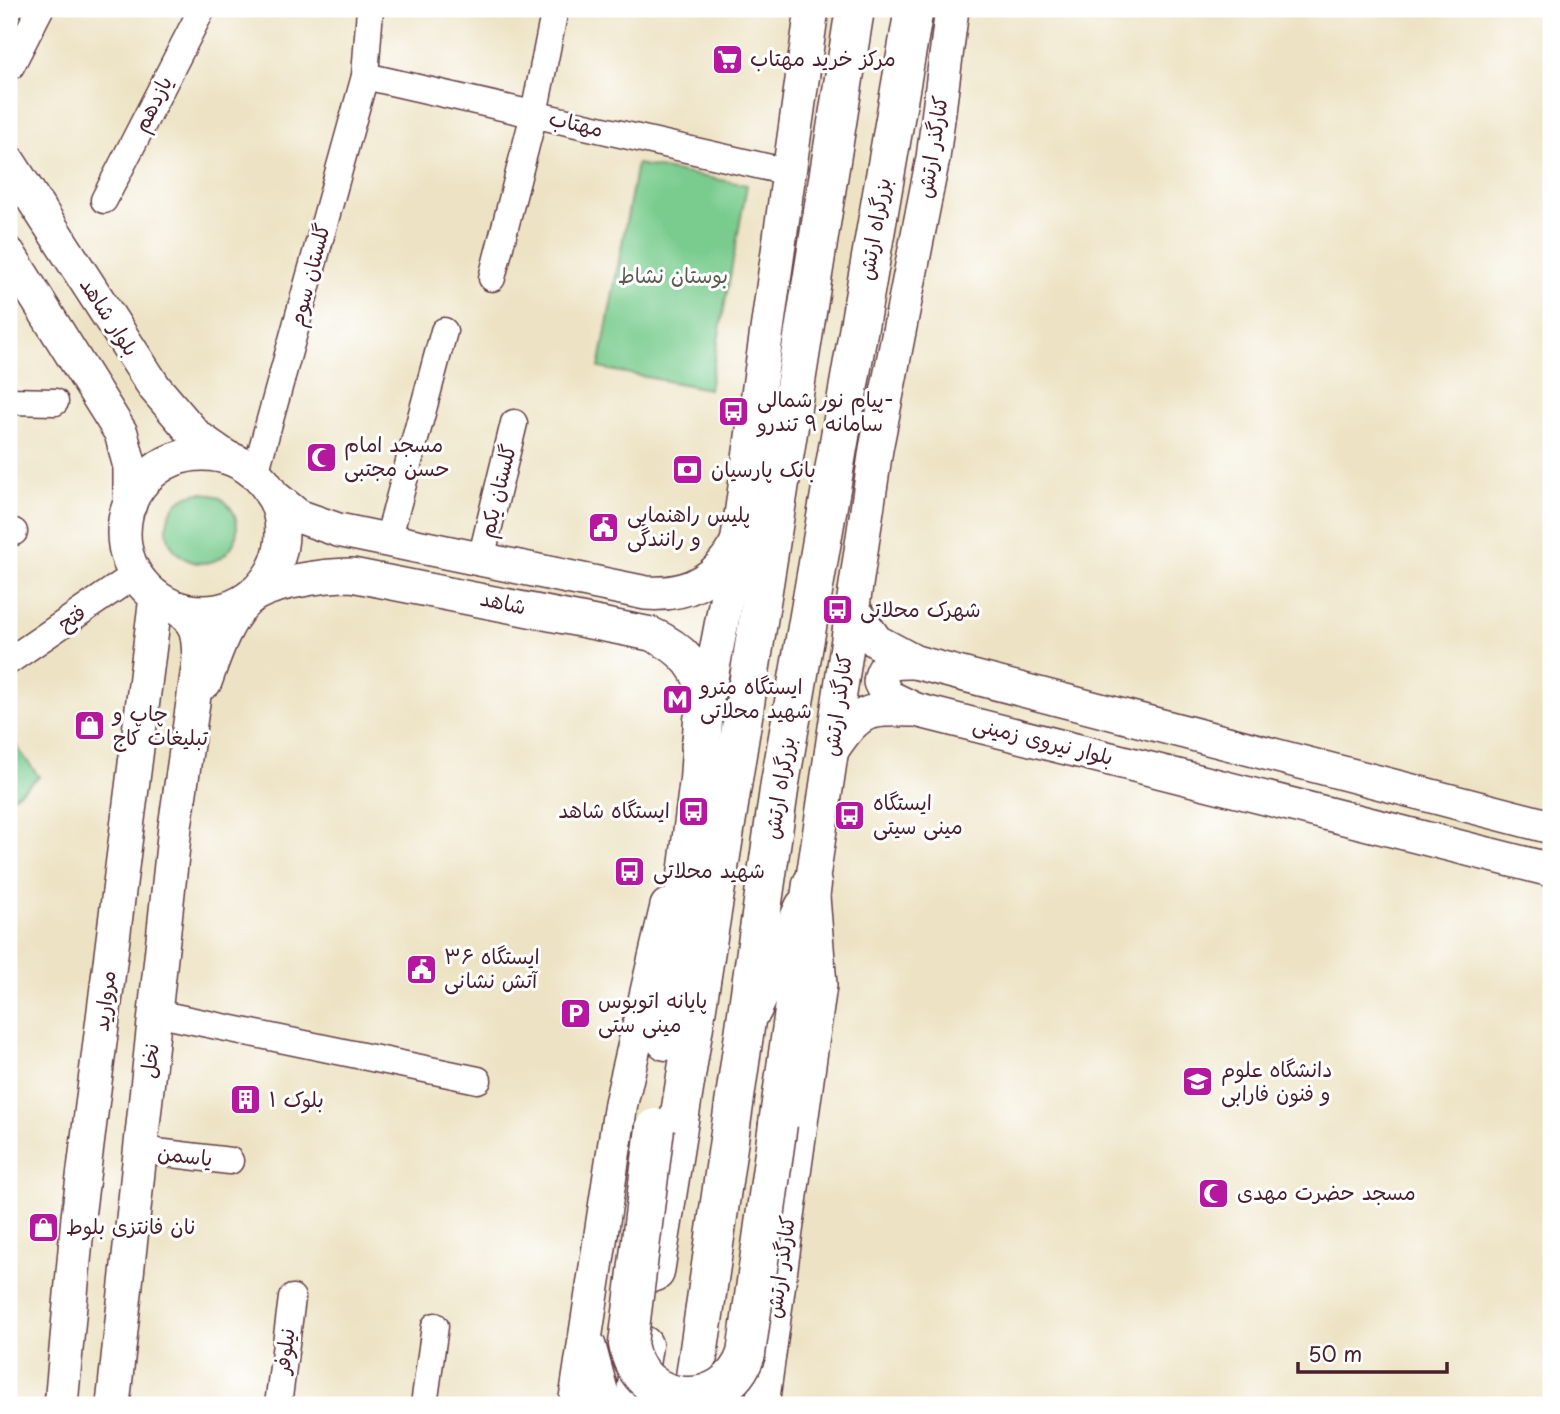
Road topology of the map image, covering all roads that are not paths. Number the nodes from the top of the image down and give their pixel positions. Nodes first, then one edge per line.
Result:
1 (40, 9) edge
2 (202, 9) edge
3 (352, 9) edge
4 (370, 9) edge
5 (555, 9) edge
6 (812, 9) edge
7 (855, 9) edge
8 (914, 9) edge
9 (952, 9) edge
10 (11, 66) dead end
11 (365, 76) junction
12 (534, 114) junction
13 (9, 162) edge
14 (788, 172) junction
15 (104, 200) dead end
16 (9, 254) edge
17 (492, 278) dead end
18 (444, 331) dead end
19 (9, 401) edge
20 (55, 402) dead end
21 (843, 410) junction
22 (514, 423) dead end
23 (226, 457) junction
24 (263, 484) junction
25 (130, 504) junction
26 (738, 537) junction
27 (388, 540) junction
28 (481, 559) junction
29 (156, 593) junction
30 (646, 593) junction
31 (248, 598) junction
32 (852, 607) junction
33 (639, 631) junction
34 (9, 661) edge
35 (915, 662) junction
36 (916, 710) junction
37 (192, 717) junction
38 (703, 720) junction
39 (831, 750) junction
40 (1279, 757) junction
41 (1269, 797) junction
42 (1551, 827) edge
43 (1551, 870) edge
44 (812, 884) junction
45 (155, 1013) junction
46 (744, 1035) junction
47 (478, 1080) dead end
48 (140, 1150) junction
49 (230, 1161) dead end
50 (292, 1298) dead end
51 (435, 1326) dead end
52 (587, 1337) junction
53 (61, 1405) edge
54 (113, 1405) edge
55 (278, 1405) edge
56 (424, 1405) edge
57 (575, 1405) edge
58 (605, 1405) edge
59 (634, 1405) edge
60 (691, 1405) edge
61 (762, 1405) edge

1 - 10 street
2 - 15 street, یازدهم
3 - 11 street
4 - 11 street, گلستان سوم
5 - 12 street
6 - 14 main road
7 - 59 highway
8 - 21 highway, بزرگراه ارتش
9 - 21 main road
9 - 32 main road, کنارگذر ارتش
11 - 12 street, مهتاب
11 - 24 street, گلستان سوم
12 - 14 street, مهتاب
12 - 17 street
13 - 23 main road, بلوار شاهد
14 - 26 main road
16 - 25 main road
18 - 27 street
19 - 20 street
21 - 46 highway, بزرگراه ارتش
22 - 28 street, گلستان یکم
23 - 24 main road
23 - 25 main road
24 - 27 main road, شاهد
24 - 31 main road
25 - 29 main road
26 - 30 main road, شاهد
26 - 38 main road
27 - 28 main road, شاهد
28 - 30 main road, شاهد
29 - 31 main road
29 - 34 street, فتح
29 - 37 main road
29 - 53 main road, مروارید
30 - 33 main road
31 - 33 main road, شاهد
31 - 37 main road
32 - 35 main road, بلوار نیروی زمینی
32 - 39 main road, کنارگذر ارتش
33 - 38 main road, شاهد
35 - 36 main road
35 - 40 main road, بلوار نیروی زمینی
36 - 39 main road, بلوار نیروی زمینی
36 - 41 main road, بلوار نیروی زمینی
37 - 45 main road, نخل
38 - 44 highway, bridge
38 - 52 main road
39 - 44 main road, کنارگذر ارتش
40 - 41 main road
40 - 42 main road, بلوار نیروی زمینی
41 - 43 main road, بلوار نیروی زمینی
44 - 46 main road
44 - 61 main road, کنارگذر ارتش
45 - 47 street
45 - 48 main road, نخل
46 - 60 highway, بزرگراه ارتش
48 - 49 street, یاسمن
48 - 54 main road, نخل
50 - 55 street, نیلوفر
51 - 56 street
52 - 57 main road
52 - 58 main road

